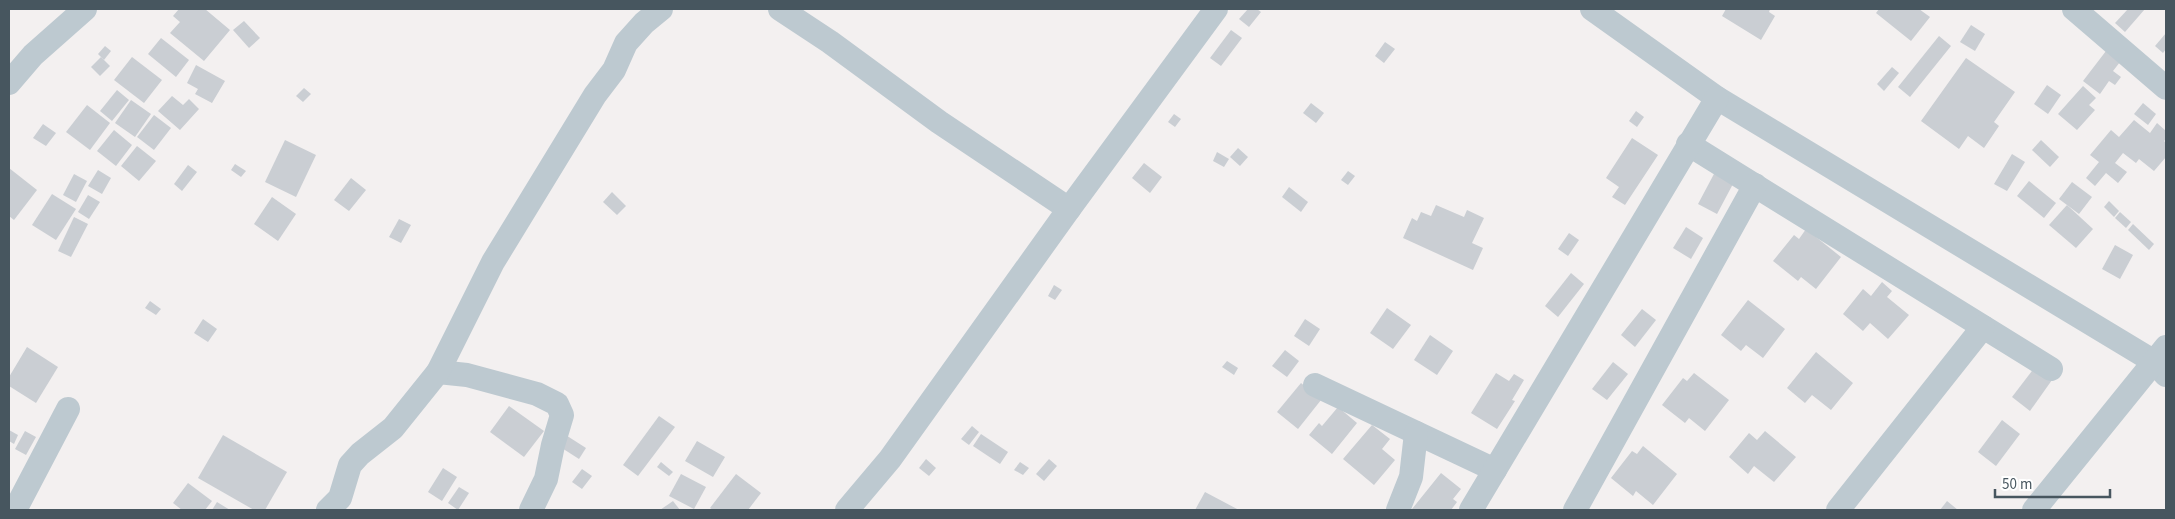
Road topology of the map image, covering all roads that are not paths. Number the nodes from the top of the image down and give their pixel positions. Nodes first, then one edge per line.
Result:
1 (85, 9) edge
2 (661, 9) edge
3 (780, 9) edge
4 (1216, 9) edge
5 (1592, 9) edge
6 (2074, 9) edge
7 (9, 83) edge
8 (2166, 88) edge
9 (1717, 98) junction
10 (1688, 144) junction
11 (1756, 185) junction
12 (1069, 209) junction
13 (1984, 327) junction
14 (2162, 361) edge
15 (2051, 369) dead end
16 (438, 372) junction
17 (1315, 385) dead end
18 (68, 410) dead end
19 (1416, 433) junction
20 (1495, 470) junction
21 (15, 510) edge
22 (328, 510) edge
23 (531, 510) edge
24 (847, 510) edge
25 (1398, 510) edge
26 (1471, 510) edge
27 (1575, 510) edge
28 (1838, 510) edge
29 (2034, 510) edge

1 - 7 street
2 - 16 street
3 - 12 street
4 - 12 street
5 - 9 street
6 - 8 street
9 - 10 street
9 - 14 street
10 - 11 street
10 - 20 street
11 - 13 street
11 - 27 street
12 - 24 street
13 - 15 street
13 - 28 street
14 - 29 street
16 - 22 street
16 - 23 street
17 - 19 street
18 - 21 street
19 - 20 street
19 - 25 street
20 - 26 street

